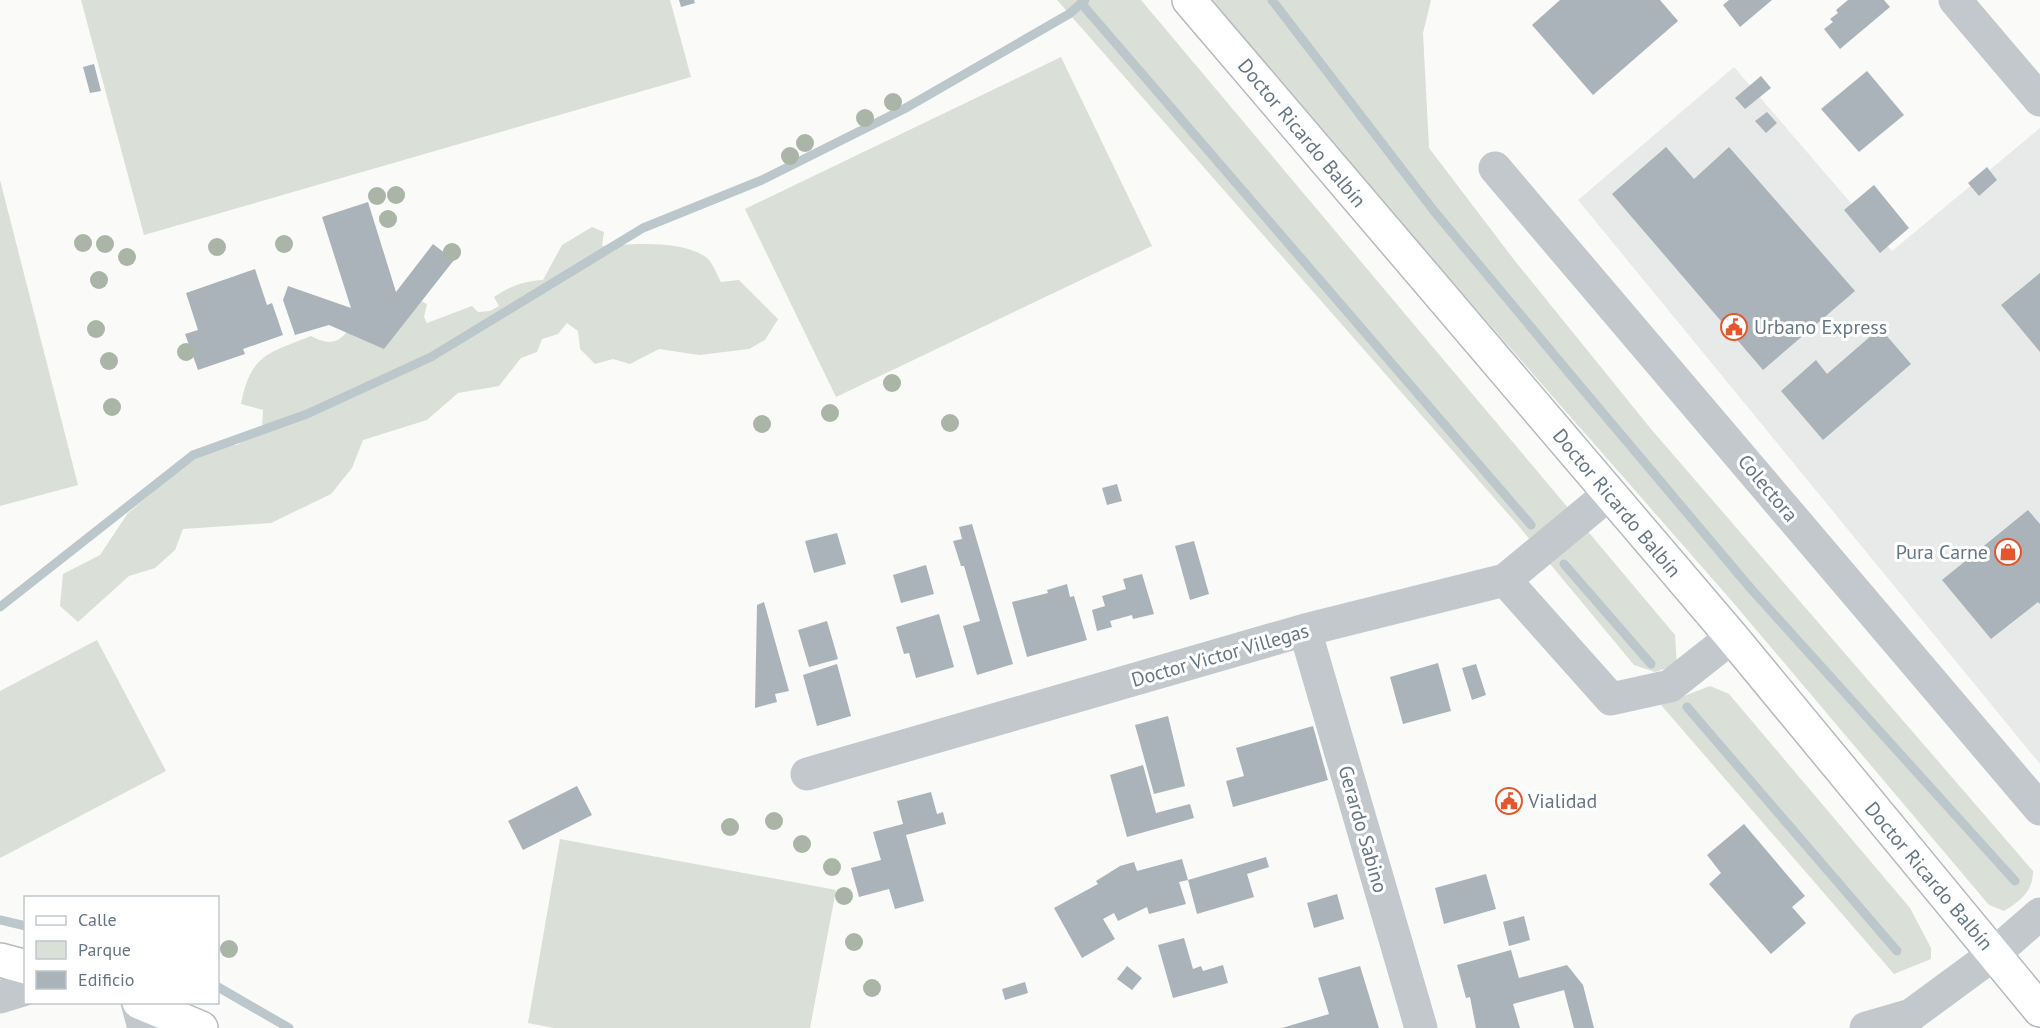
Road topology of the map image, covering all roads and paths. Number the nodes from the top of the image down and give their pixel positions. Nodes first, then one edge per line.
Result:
1 (1190, 0) edge
2 (1955, 0) edge
3 (2040, 100) edge
4 (1495, 168) dead end
5 (1609, 494) junction
6 (1505, 580) junction
7 (1305, 630) junction
8 (1732, 638) junction
9 (807, 774) dead end
10 (2040, 809) edge
11 (2040, 915) edge
12 (1994, 954) junction
13 (0, 960) edge
14 (24, 966) edge
15 (24, 990) edge
16 (0, 997) edge
17 (138, 1004) edge
18 (143, 1004) edge
19 (2040, 1010) edge
20 (144, 1028) edge
21 (201, 1028) edge
22 (1421, 1028) edge
23 (1866, 1028) edge

1 - 5 main road, Doctor Ricardo Balbín
2 - 3 street
4 - 10 street, Colectora
5 - 6 street, Doctor Victor Villegas
5 - 8 main road, Doctor Ricardo Balbín
6 - 7 street, Doctor Victor Villegas
6 - 8 street
7 - 9 street, Doctor Victor Villegas
7 - 22 street, Gerardo Sabino
8 - 12 main road, Doctor Ricardo Balbín
11 - 12 street
12 - 19 main road, Doctor Ricardo Balbín
12 - 23 street
13 - 14 main road
15 - 16 street
17 - 20 street
18 - 21 main road

